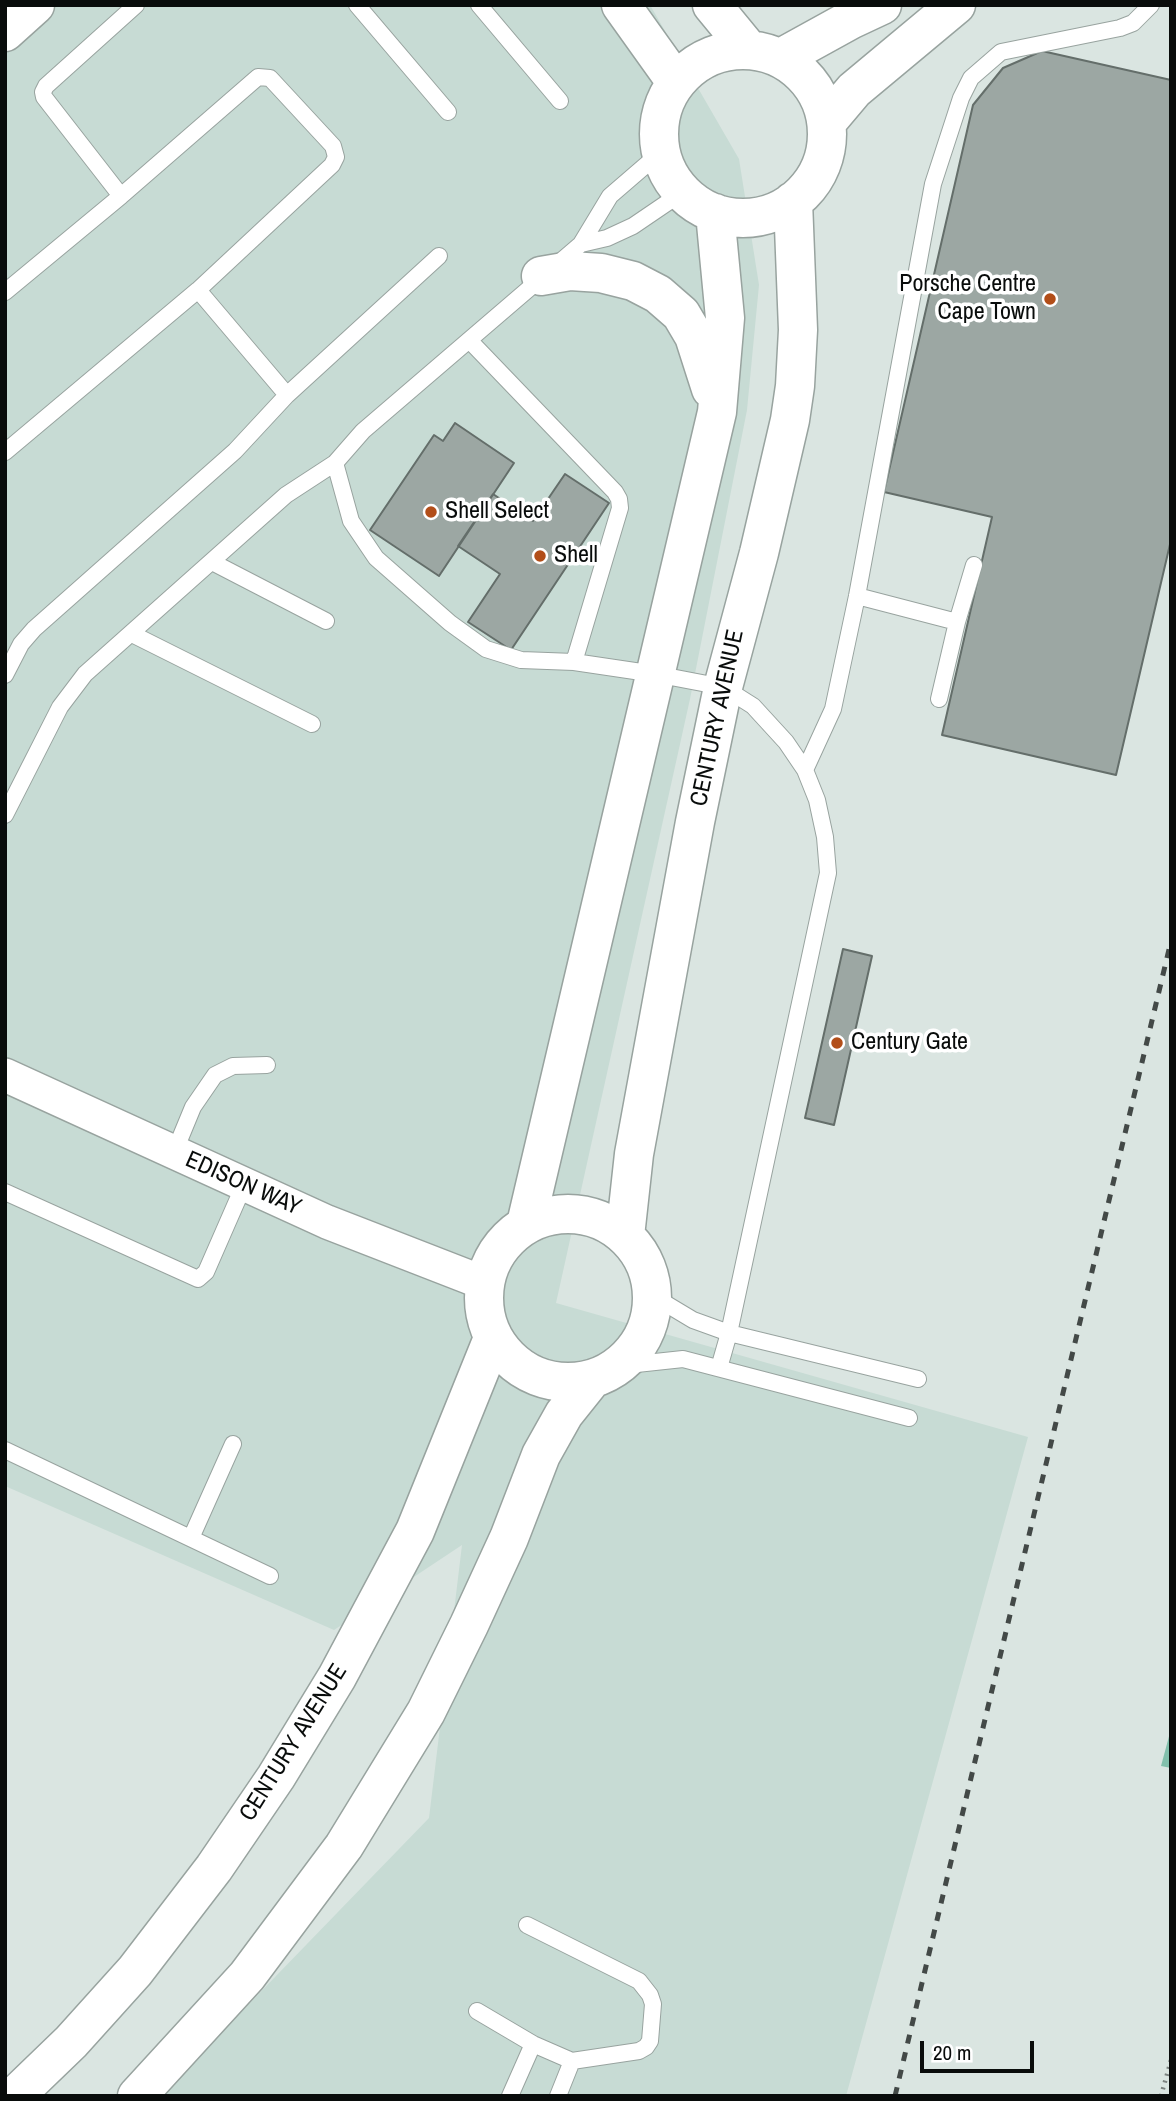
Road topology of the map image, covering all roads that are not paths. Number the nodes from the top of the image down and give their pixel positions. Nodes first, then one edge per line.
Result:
1 (35, 5) edge
2 (136, 5) edge
3 (357, 5) edge
4 (480, 5) edge
5 (621, 5) edge
6 (712, 5) edge
7 (882, 5) edge
8 (956, 5) edge
9 (1152, 5) edge
10 (5, 32) edge
11 (765, 54) junction
12 (676, 82) junction
13 (560, 101) dead end
14 (448, 112) dead end
15 (827, 122) junction
16 (661, 152) junction
17 (682, 192) junction
18 (121, 196) junction
19 (793, 201) junction
20 (715, 213) junction
21 (581, 244) junction
22 (439, 256) dead end
23 (541, 276) junction
24 (198, 290) junction
25 (5, 292) edge
26 (469, 340) junction
27 (288, 396) junction
28 (717, 412) junction
29 (5, 452) edge
30 (335, 463) junction
31 (212, 562) junction
32 (974, 565) dead end
33 (856, 596) junction
34 (326, 621) dead end
35 (957, 622) junction
36 (132, 634) junction
37 (574, 662) junction
38 (655, 674) junction
39 (5, 675) edge
40 (723, 687) junction
41 (939, 699) dead end
42 (312, 724) dead end
43 (805, 770) junction
44 (5, 815) edge
45 (267, 1065) dead end
46 (5, 1075) edge
47 (174, 1153) junction
48 (244, 1185) junction
49 (5, 1192) edge
50 (526, 1224) junction
51 (625, 1236) junction
52 (484, 1283) junction
53 (653, 1296) junction
54 (729, 1333) junction
55 (493, 1338) junction
56 (719, 1368) junction
57 (605, 1373) junction
58 (918, 1379) dead end
59 (909, 1418) dead end
60 (233, 1444) dead end
61 (5, 1450) edge
62 (191, 1538) junction
63 (270, 1576) dead end
64 (527, 1925) dead end
65 (477, 2011) dead end
66 (533, 2044) junction
67 (572, 2061) junction
68 (15, 2096) edge
69 (137, 2096) edge
70 (510, 2096) edge
71 (558, 2096) edge

1 - 10 street
2 - 18 lane
3 - 14 lane
4 - 13 lane
5 - 12 street
6 - 11 street
7 - 11 street
8 - 15 street
9 - 33 lane
11 - 12 street
11 - 15 street
12 - 16 street
15 - 19 street
16 - 17 street
16 - 21 lane
17 - 20 street
17 - 21 lane
18 - 24 lane
18 - 25 lane
19 - 20 street
19 - 40 street, CENTURY AVENUE
20 - 28 street
21 - 23 lane
22 - 27 lane
23 - 26 lane
23 - 28 street
24 - 27 lane
24 - 29 lane
26 - 30 lane
26 - 37 lane
27 - 39 lane
28 - 38 street
30 - 31 lane
30 - 37 lane
31 - 34 lane
31 - 36 lane
32 - 35 lane
33 - 35 lane
33 - 43 lane
35 - 41 lane
36 - 42 lane
36 - 44 lane
37 - 38 lane
38 - 40 lane
38 - 50 street
40 - 43 lane
40 - 51 street, CENTURY AVENUE
43 - 54 lane
45 - 47 lane
46 - 47 street, EDISON WAY
47 - 48 street, EDISON WAY
48 - 49 lane
48 - 52 street, EDISON WAY
50 - 51 street
50 - 52 street
51 - 53 street
52 - 55 street
53 - 54 lane
53 - 57 street
54 - 56 lane
54 - 58 lane
55 - 57 street
55 - 68 street, CENTURY AVENUE
56 - 57 lane
56 - 59 lane
57 - 69 street
60 - 62 lane
61 - 62 lane
62 - 63 lane
64 - 67 lane
65 - 66 lane
66 - 67 lane
66 - 70 lane
67 - 71 lane

